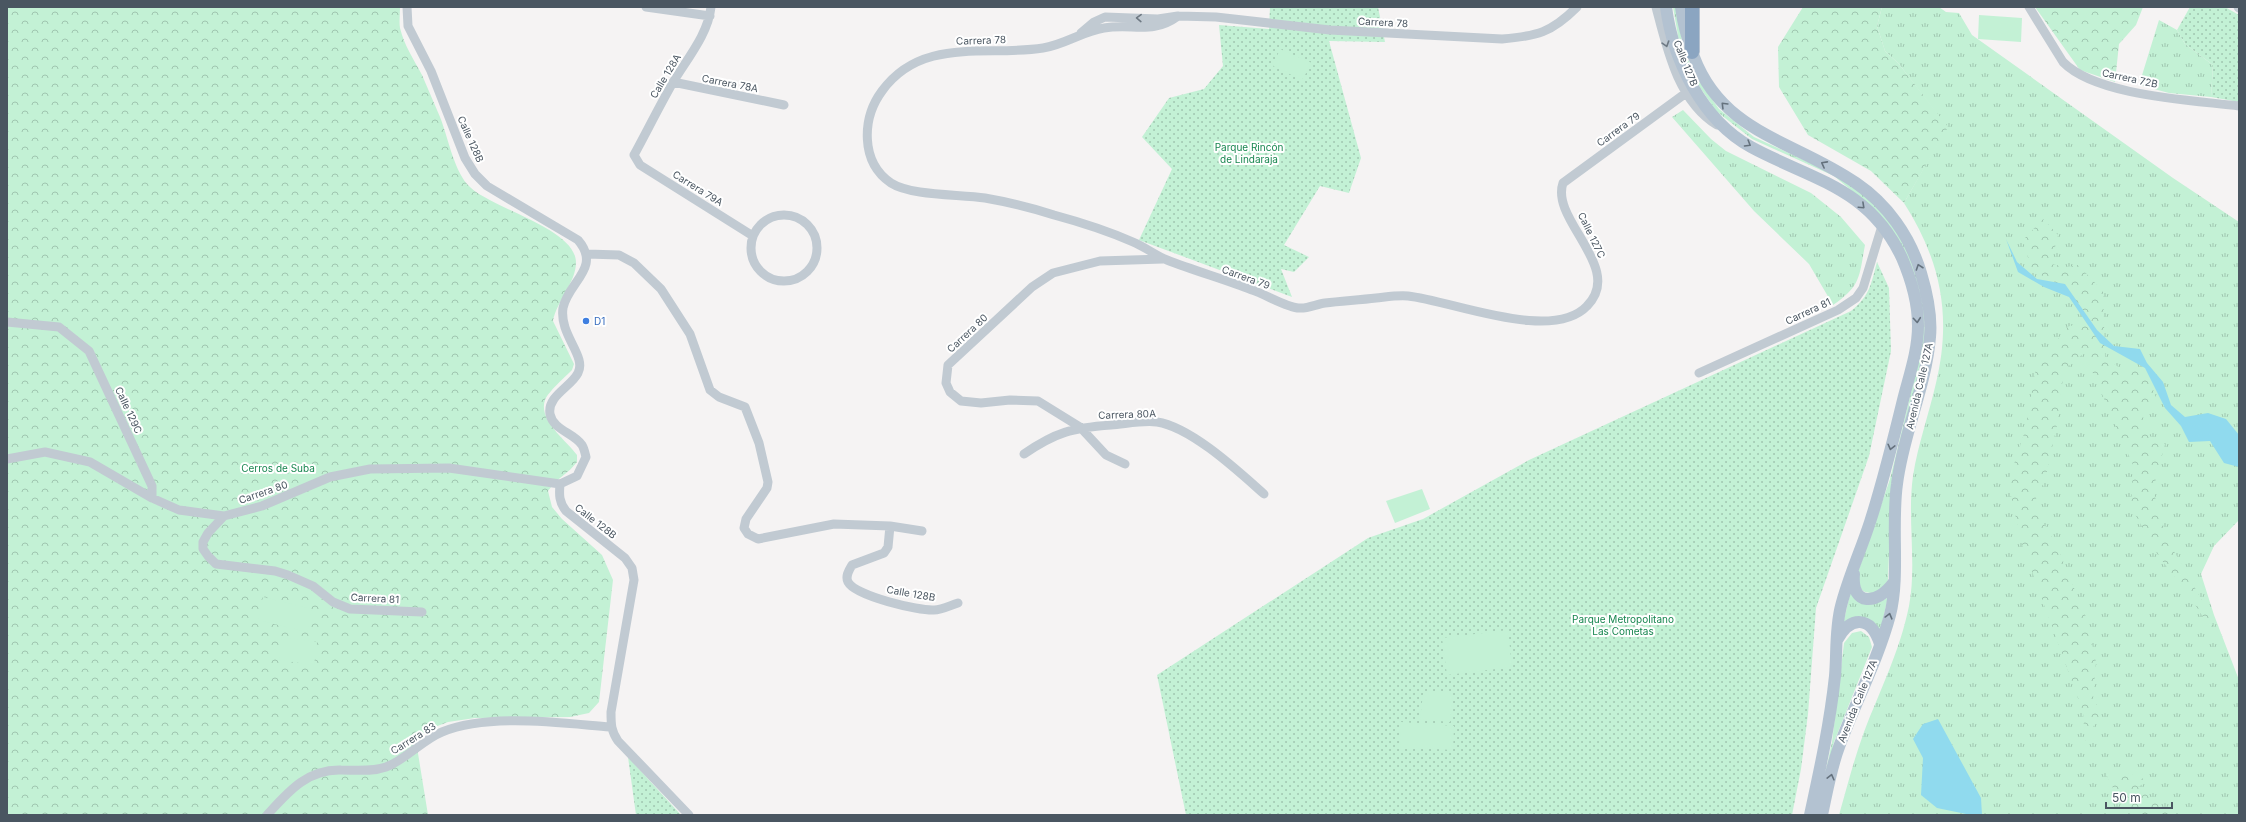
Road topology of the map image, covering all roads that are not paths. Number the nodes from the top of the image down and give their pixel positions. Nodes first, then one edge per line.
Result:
1 (407, 7) edge
2 (646, 7) edge
3 (1217, 7) edge
4 (1577, 7) edge
5 (1656, 7) edge
6 (1666, 7) edge
7 (1681, 7) edge
8 (1692, 7) edge
9 (2029, 7) edge
10 (711, 11) edge
11 (1216, 17) junction
12 (1692, 52) junction
13 (673, 82) junction
14 (1686, 93) junction
15 (784, 104) dead end
16 (2239, 106) edge
17 (1730, 132) junction
18 (634, 155) joint
19 (1564, 183) joint
20 (893, 184) joint
21 (1882, 226) junction
22 (753, 236) junction
23 (587, 254) junction
24 (1164, 259) junction
25 (1594, 298) joint
26 (7, 322) edge
27 (1699, 372) dead end
28 (1080, 427) junction
29 (1024, 454) dead end
30 (7, 459) edge
31 (1125, 464) dead end
32 (560, 484) junction
33 (1264, 494) dead end
34 (152, 498) junction
35 (224, 516) junction
36 (890, 526) junction
37 (922, 531) dead end
38 (1855, 567) junction
39 (1894, 582) junction
40 (958, 603) dead end
41 (422, 612) dead end
42 (1837, 640) junction
43 (1880, 644) junction
44 (610, 727) junction
45 (267, 815) edge
46 (689, 815) edge
47 (1810, 815) edge
48 (1822, 815) edge

1 - 23 street, Calle 128B
2 - 10 street
3 - 11 street
4 - 11 street, Carrera 78
5 -> 14 street, Calle 127B
6 - 17 main road, Avenida Calle 127A
7 - 12 main road, Avenida Calle 127A
8 - 12 highway
9 - 16 street, Carrera 72B
10 - 13 street, Calle 128A
11 - 20 street, Carrera 78
39 -> 12 main road, Avenida Calle 127A
13 - 15 street, Carrera 78A
13 - 18 street, Calle 128A
14 - 17 street, Calle 127B
14 - 19 street, Carrera 79
17 -> 21 main road, Avenida Calle 127A
18 - 22 street, Carrera 79A
19 - 25 street, Calle 127C
20 - 24 street, Carrera 79
21 - 27 street, Carrera 81
21 -> 38 main road, Avenida Calle 127A
22 - 22 street
23 - 32 street
23 - 36 street
24 - 25 street, Carrera 79
24 - 28 street, Carrera 80
26 - 34 street, Calle 129C
28 - 29 street, Carrera 80A
28 - 31 street, Carrera 80
28 - 33 street, Carrera 80A
30 - 34 street, Carrera 80
32 - 35 street, Carrera 80
32 - 44 street, Calle 128B
34 - 35 street, Carrera 80
35 - 41 street, Carrera 81
36 - 37 street
36 - 40 street, Calle 128B
38 - 39 main road
38 - 42 main road, Avenida Calle 127A
43 -> 39 main road, Avenida Calle 127A
42 - 43 main road
42 - 47 main road, Avenida Calle 127A
48 -> 43 main road, Avenida Calle 127A
44 - 45 street, Carrera 83
44 - 46 street

